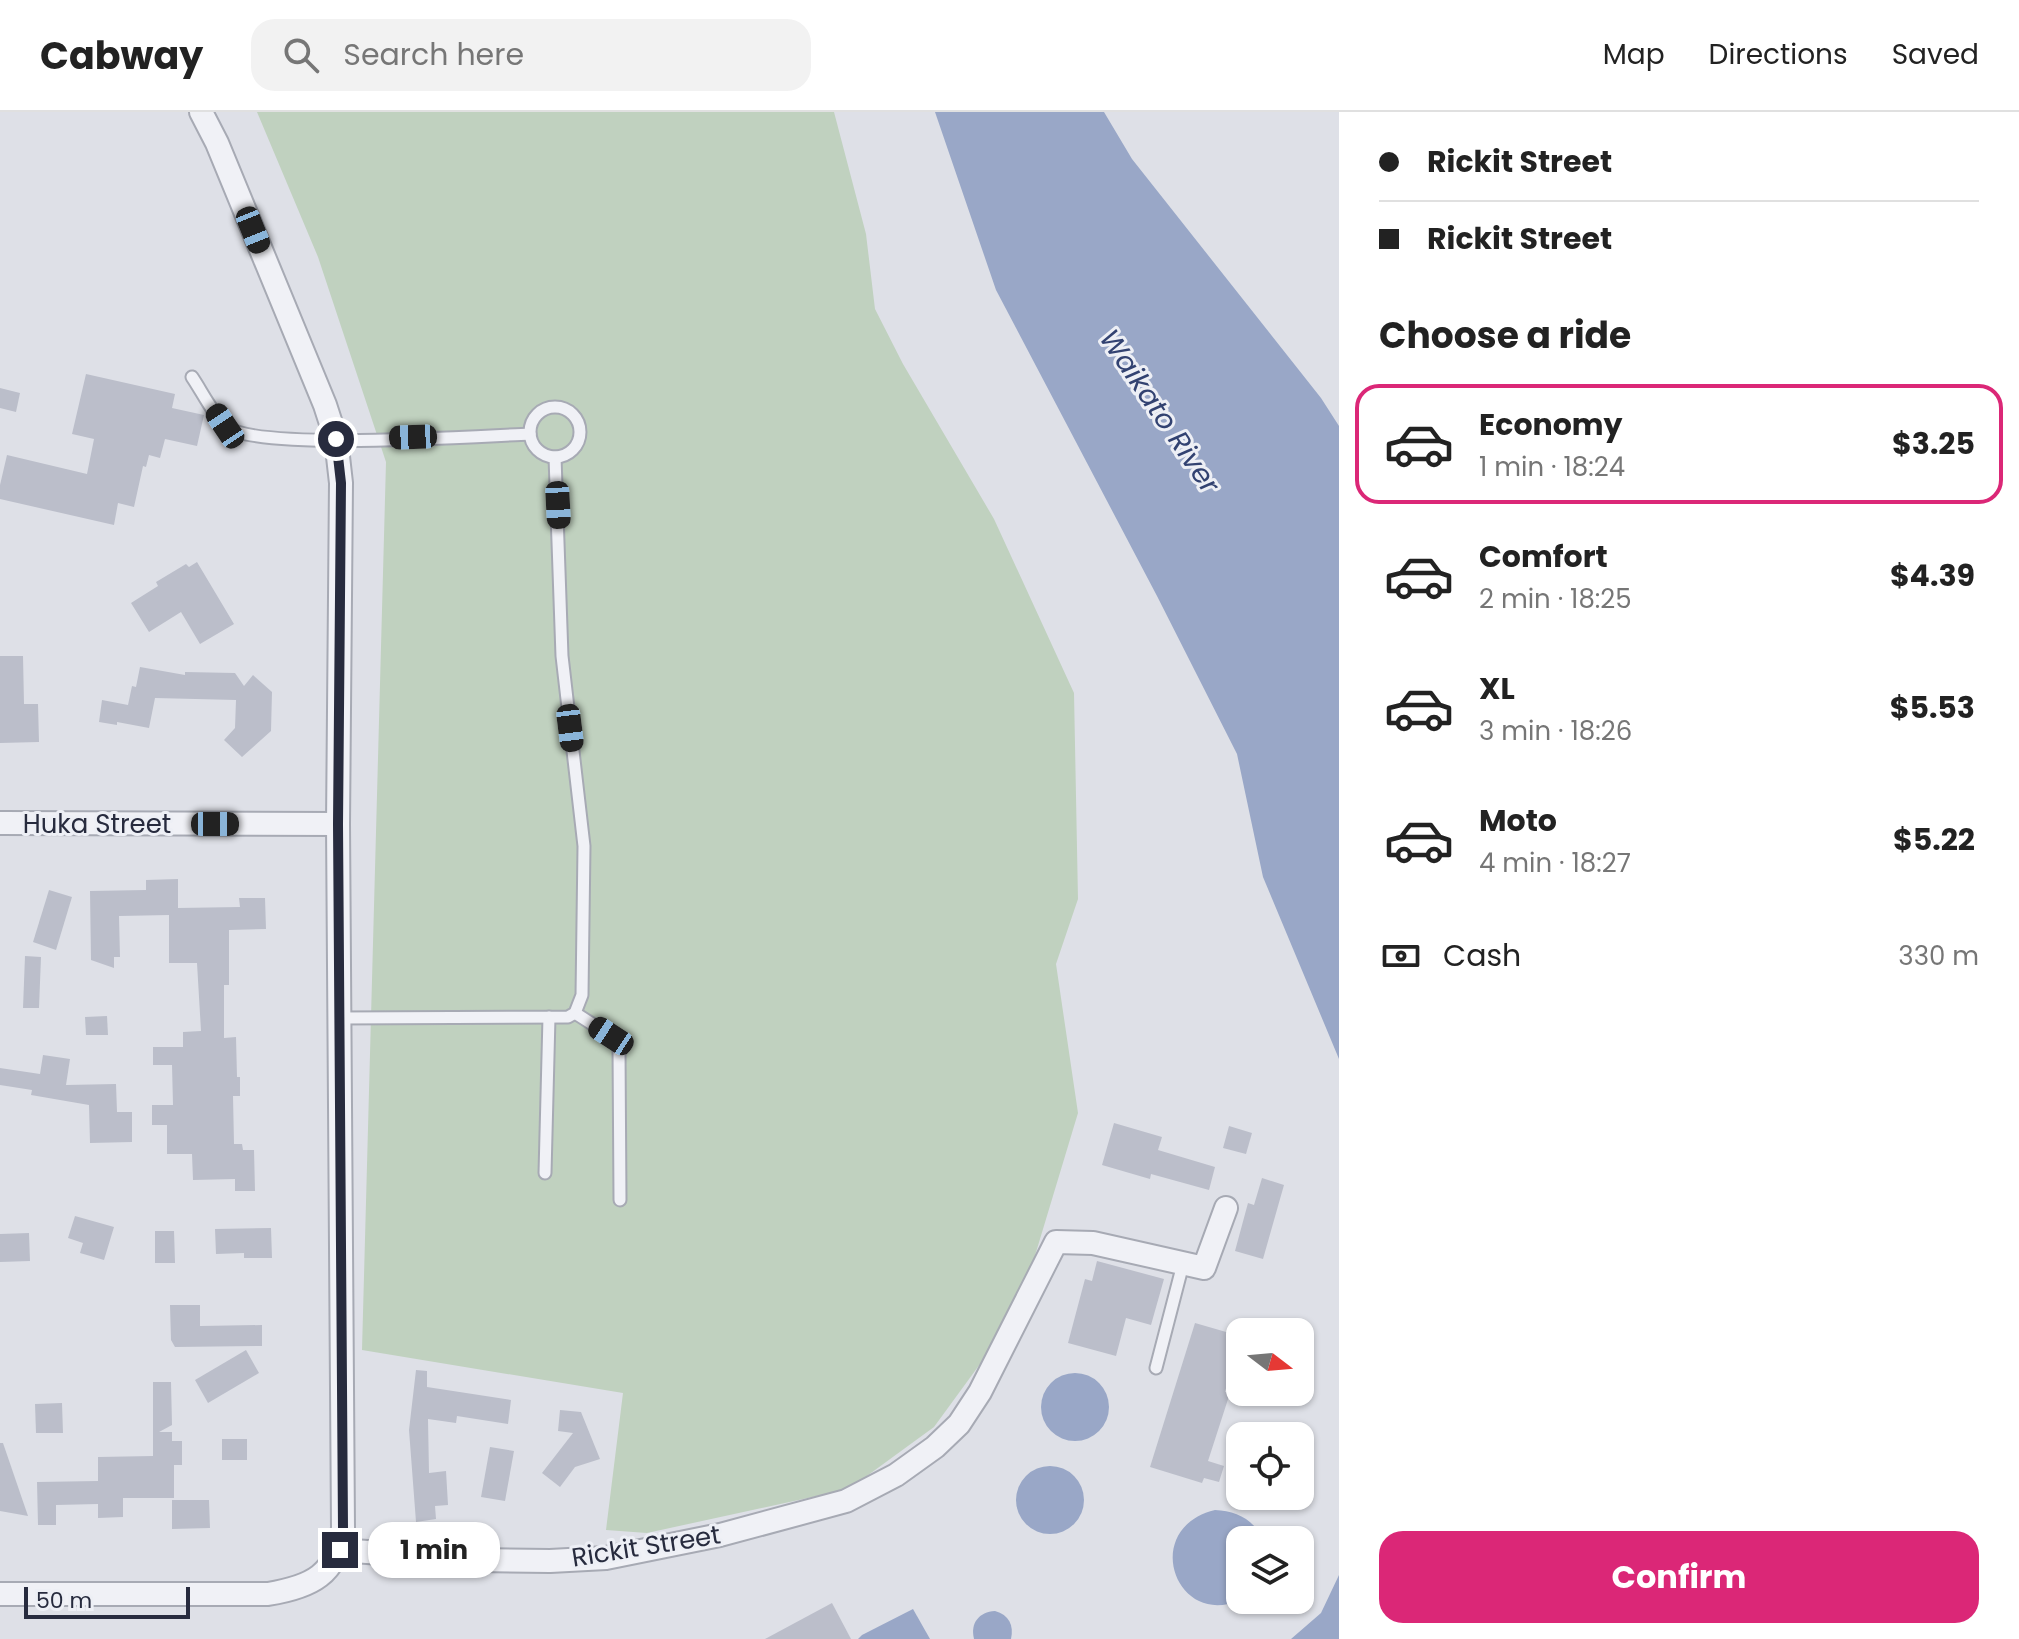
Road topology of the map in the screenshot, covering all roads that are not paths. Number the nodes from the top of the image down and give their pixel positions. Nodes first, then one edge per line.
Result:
1 (201, 112) edge
2 (192, 377) dead end
3 (530, 434) junction
4 (336, 439) junction
5 (555, 457) junction
6 (0, 823) edge
7 (338, 824) junction
8 (575, 1013) junction
9 (549, 1017) junction
10 (340, 1018) junction
11 (545, 1173) dead end
12 (620, 1200) dead end
13 (1226, 1208) dead end
14 (1183, 1264) junction
15 (1156, 1368) dead end
16 (340, 1550) junction
17 (0, 1594) edge

1 - 4 street
2 - 4 lane
3 - 4 lane
3 - 5 lane
3 - 5 lane
4 - 7 street
5 - 8 lane
6 - 7 street, Huka Street
7 - 10 street
8 - 9 lane
8 - 12 lane
9 - 10 lane
9 - 11 lane
10 - 16 street
13 - 14 street
14 - 15 lane
14 - 16 street, Rickit Street
16 - 17 street

